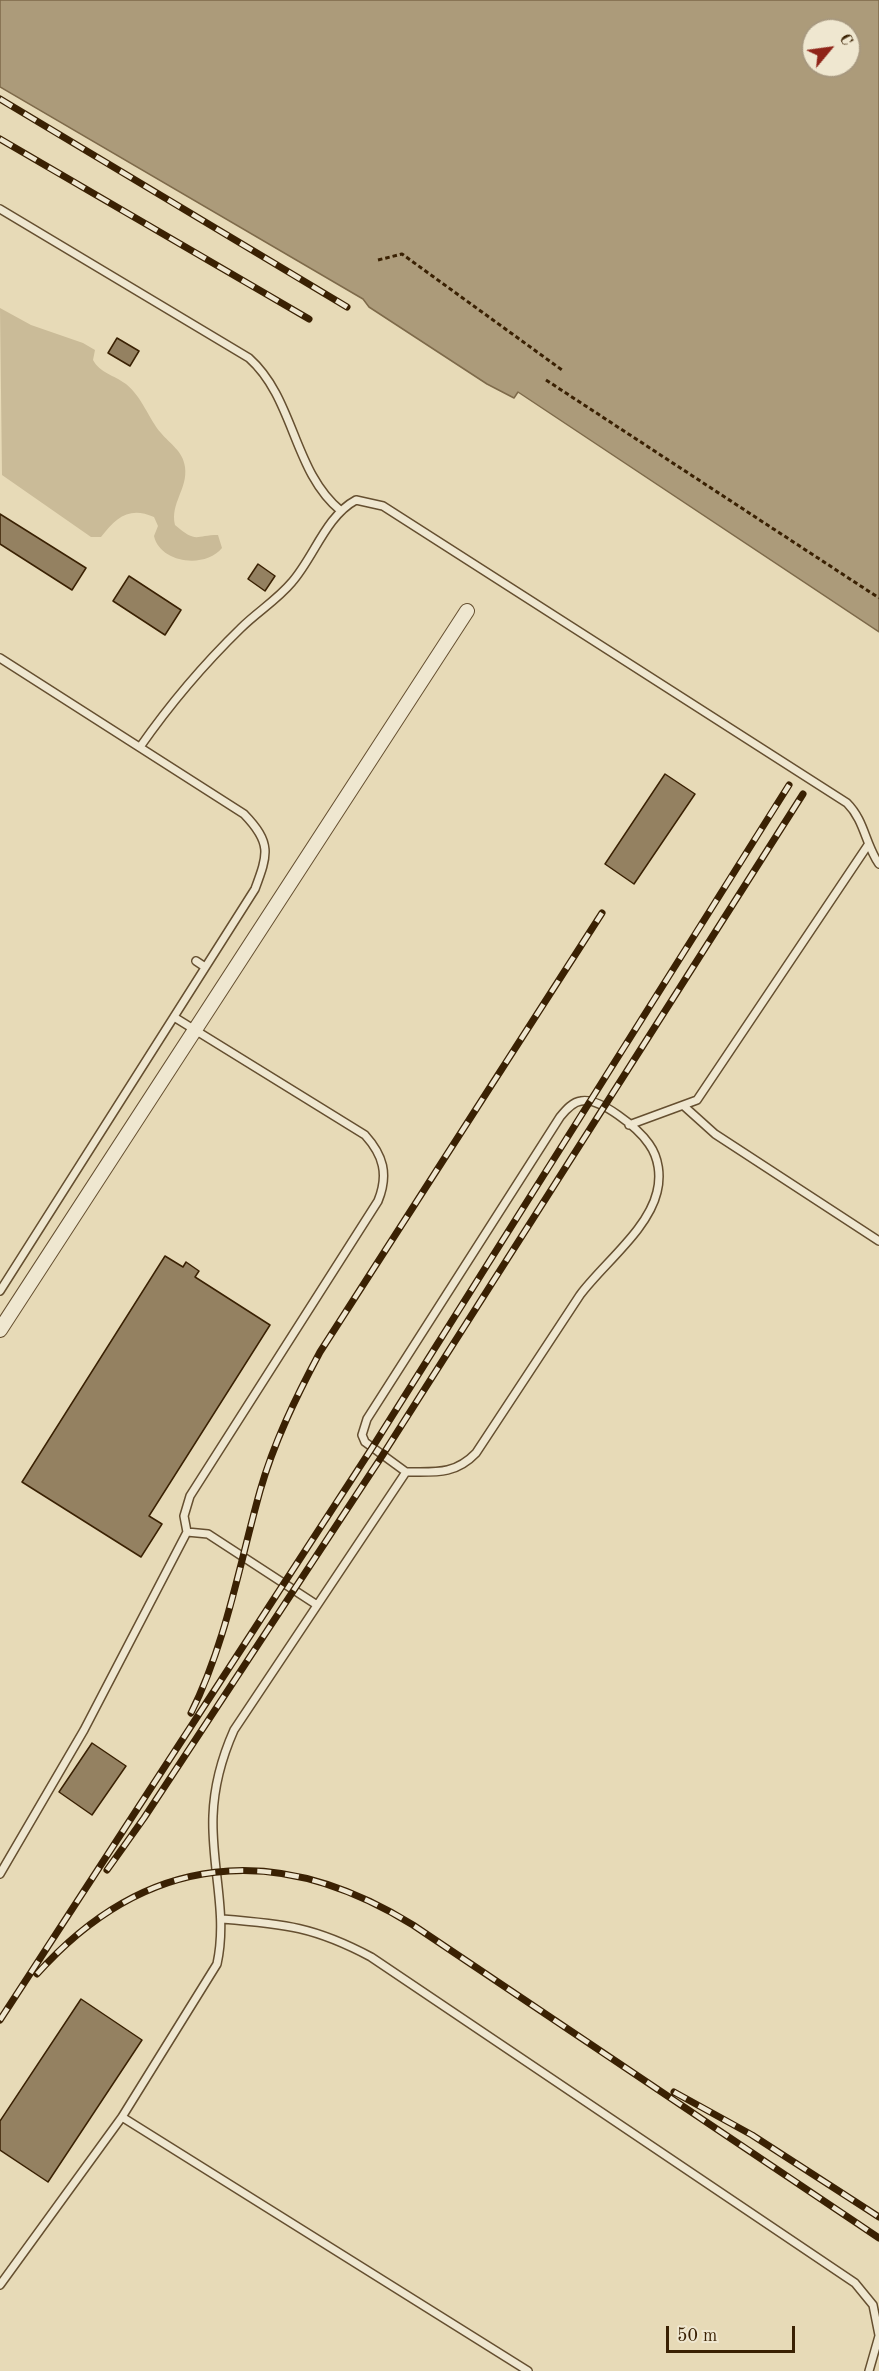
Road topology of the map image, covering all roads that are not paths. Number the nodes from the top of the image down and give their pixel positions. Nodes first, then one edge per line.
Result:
1 (0, 209) edge
2 (341, 511) junction
3 (466, 611) dead end
4 (0, 658) edge
5 (140, 747) junction
6 (868, 845) junction
7 (879, 864) edge
8 (196, 962) dead end
9 (206, 967) junction
10 (174, 1017) junction
11 (195, 1030) junction
12 (685, 1107) junction
13 (629, 1125) junction
14 (879, 1241) edge
15 (0, 1291) edge
16 (0, 1330) edge
17 (406, 1472) junction
18 (187, 1532) junction
19 (317, 1605) junction
20 (0, 1874) edge
21 (222, 1919) junction
22 (122, 2117) junction
23 (0, 2284) edge
24 (879, 2335) edge
25 (528, 2371) edge
26 (869, 2371) edge

1 - 2 lane
2 - 5 lane
2 - 6 lane
3 - 11 street
4 - 5 lane
5 - 9 lane
6 - 7 lane
6 - 12 lane
8 - 9 lane
9 - 10 lane
10 - 11 lane
10 - 15 lane
11 - 16 street
11 - 18 lane
12 - 13 lane
12 - 14 lane
13 - 17 lane
13 - 17 lane
17 - 19 lane
18 - 19 lane
18 - 20 lane
19 - 21 lane
21 - 22 lane
21 - 24 lane
22 - 23 lane
22 - 25 lane
24 - 26 lane

